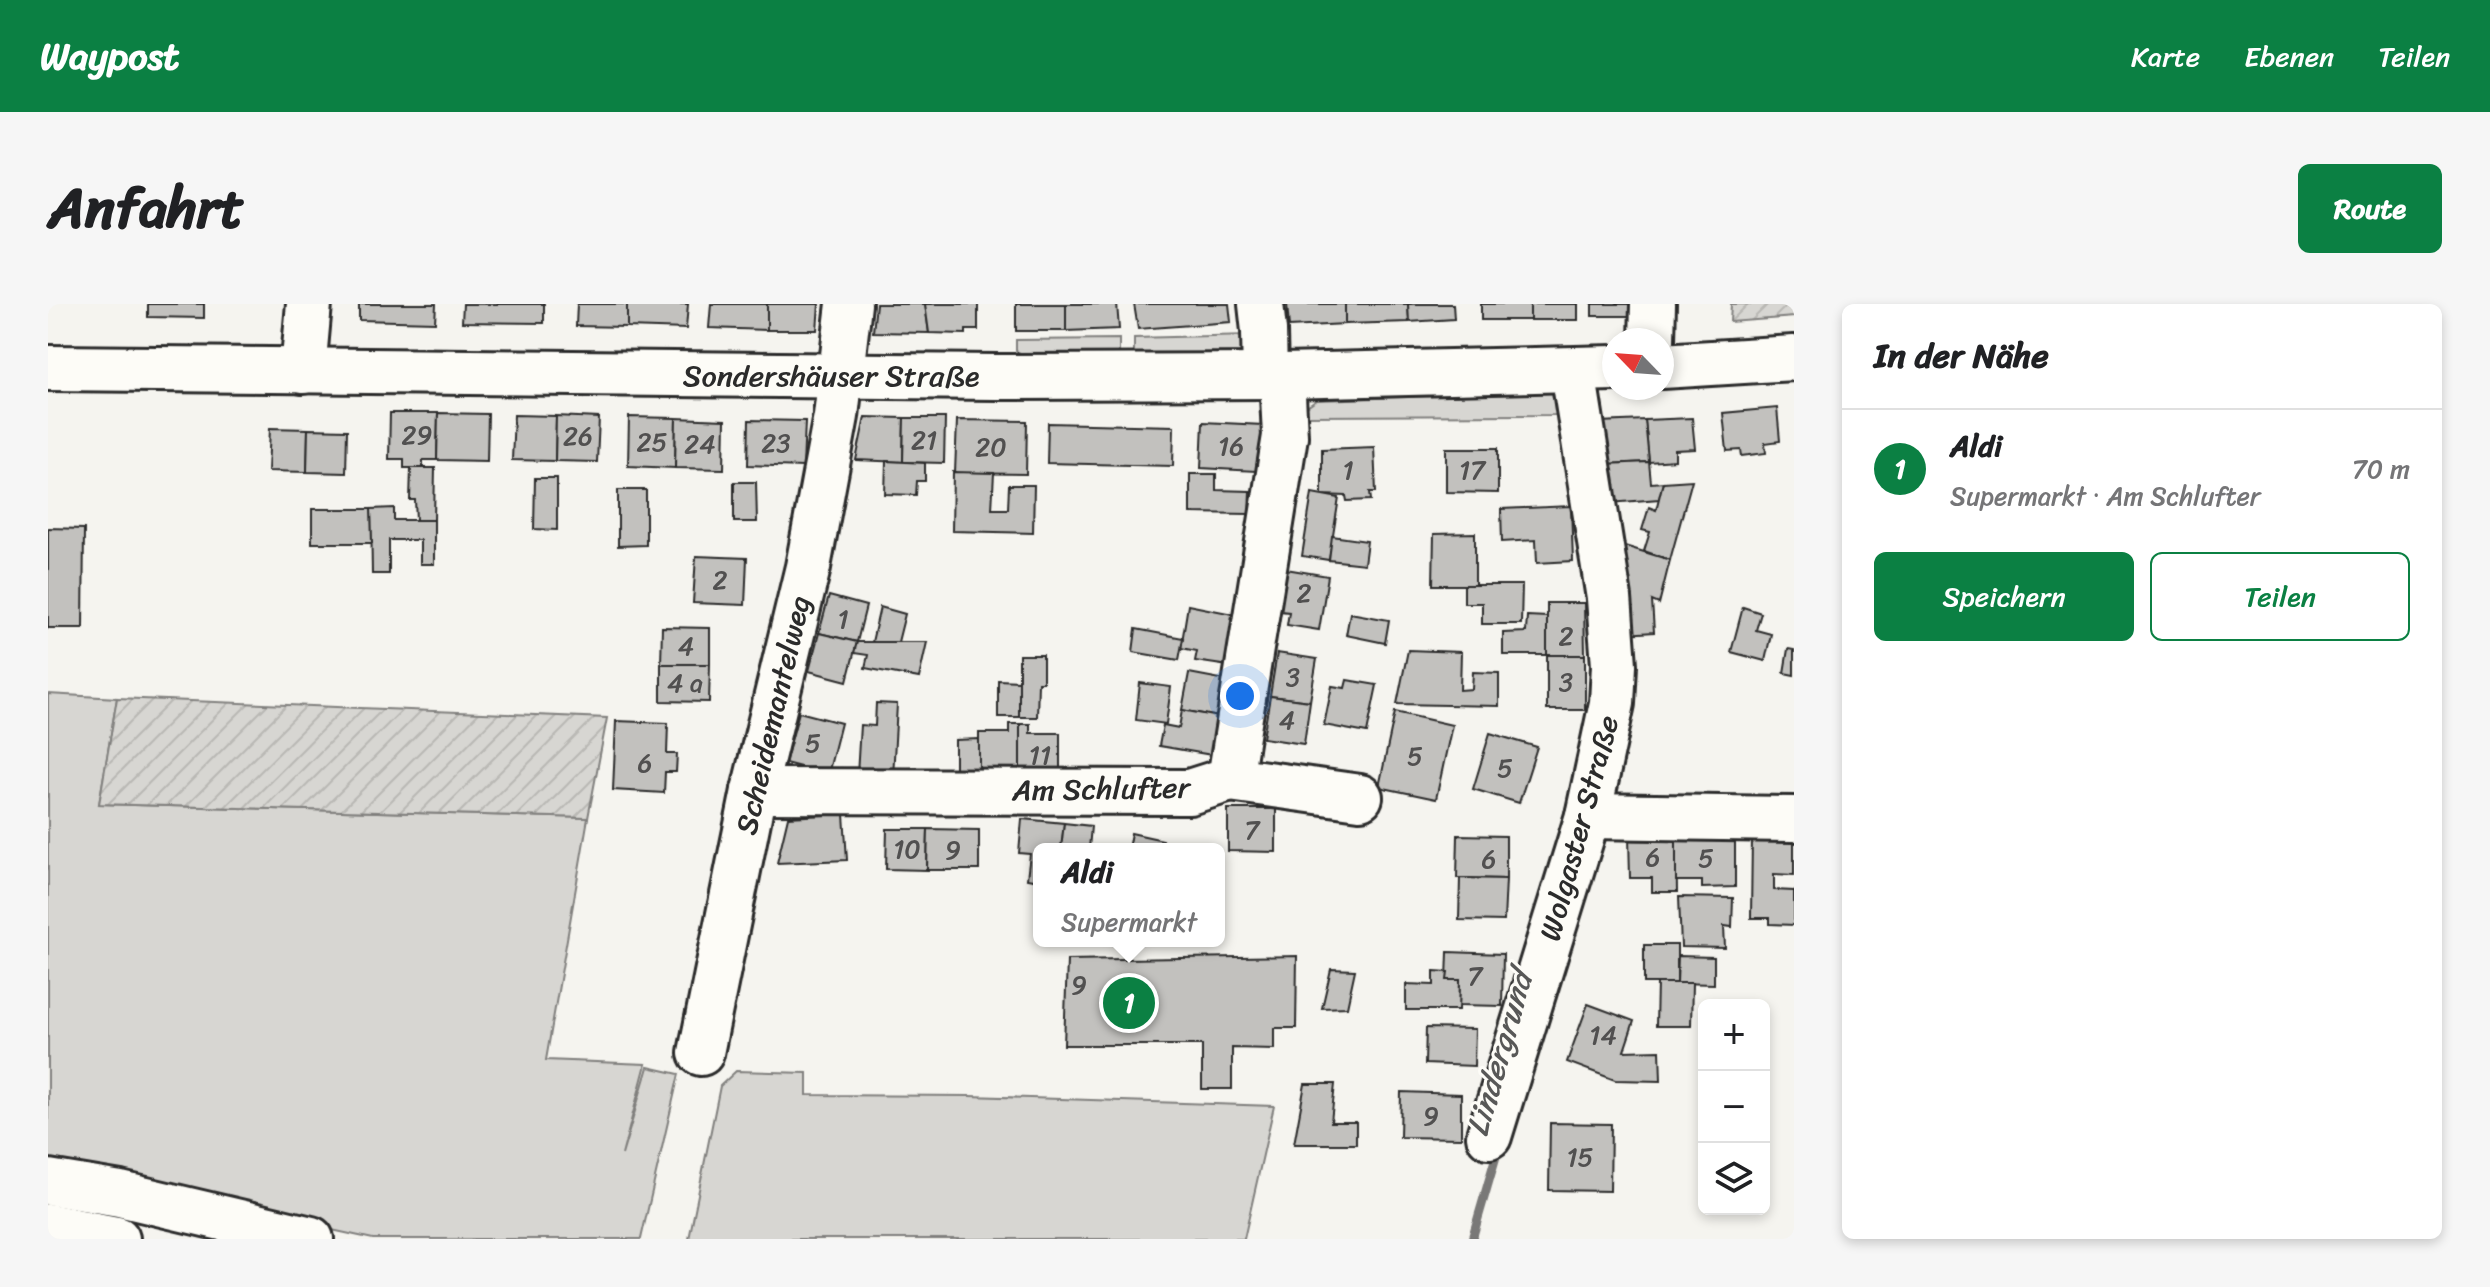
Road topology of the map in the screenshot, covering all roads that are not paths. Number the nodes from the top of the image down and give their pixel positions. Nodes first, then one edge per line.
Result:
1 (309, 304) edge
2 (849, 304) edge
3 (1261, 304) edge
4 (1653, 304) edge
5 (1652, 328) edge
6 (1794, 358) edge
7 (1674, 365) edge
8 (48, 368) edge
9 (1594, 370) edge
10 (303, 371) junction
11 (842, 376) junction
12 (1273, 376) junction
13 (1230, 779) junction
14 (754, 791) junction
15 (1360, 797) dead end
16 (1588, 816) junction
17 (1794, 819) edge
18 (701, 1053) dead end
19 (1489, 1136) dead end
20 (48, 1182) edge
21 (48, 1226) edge
22 (117, 1239) edge
23 (311, 1239) edge

1 - 10 main road
2 - 11 main road, Scheidemantelweg
3 - 12 main road, Am Schlufter
4 - 5 main road
6 - 7 main road
8 - 10 main road, Sondershäuser Straße
9 - 12 main road, Sondershäuser Straße
9 - 16 main road, Wolgaster Straße
10 - 11 main road, Sondershäuser Straße
11 - 12 main road, Sondershäuser Straße
11 - 14 main road, Scheidemantelweg
12 - 13 main road, Am Schlufter
13 - 14 main road, Am Schlufter
13 - 15 main road
14 - 18 main road, Scheidemantelweg
16 - 17 main road
16 - 19 main road, Wolgaster Straße
20 - 23 main road
21 - 22 main road

